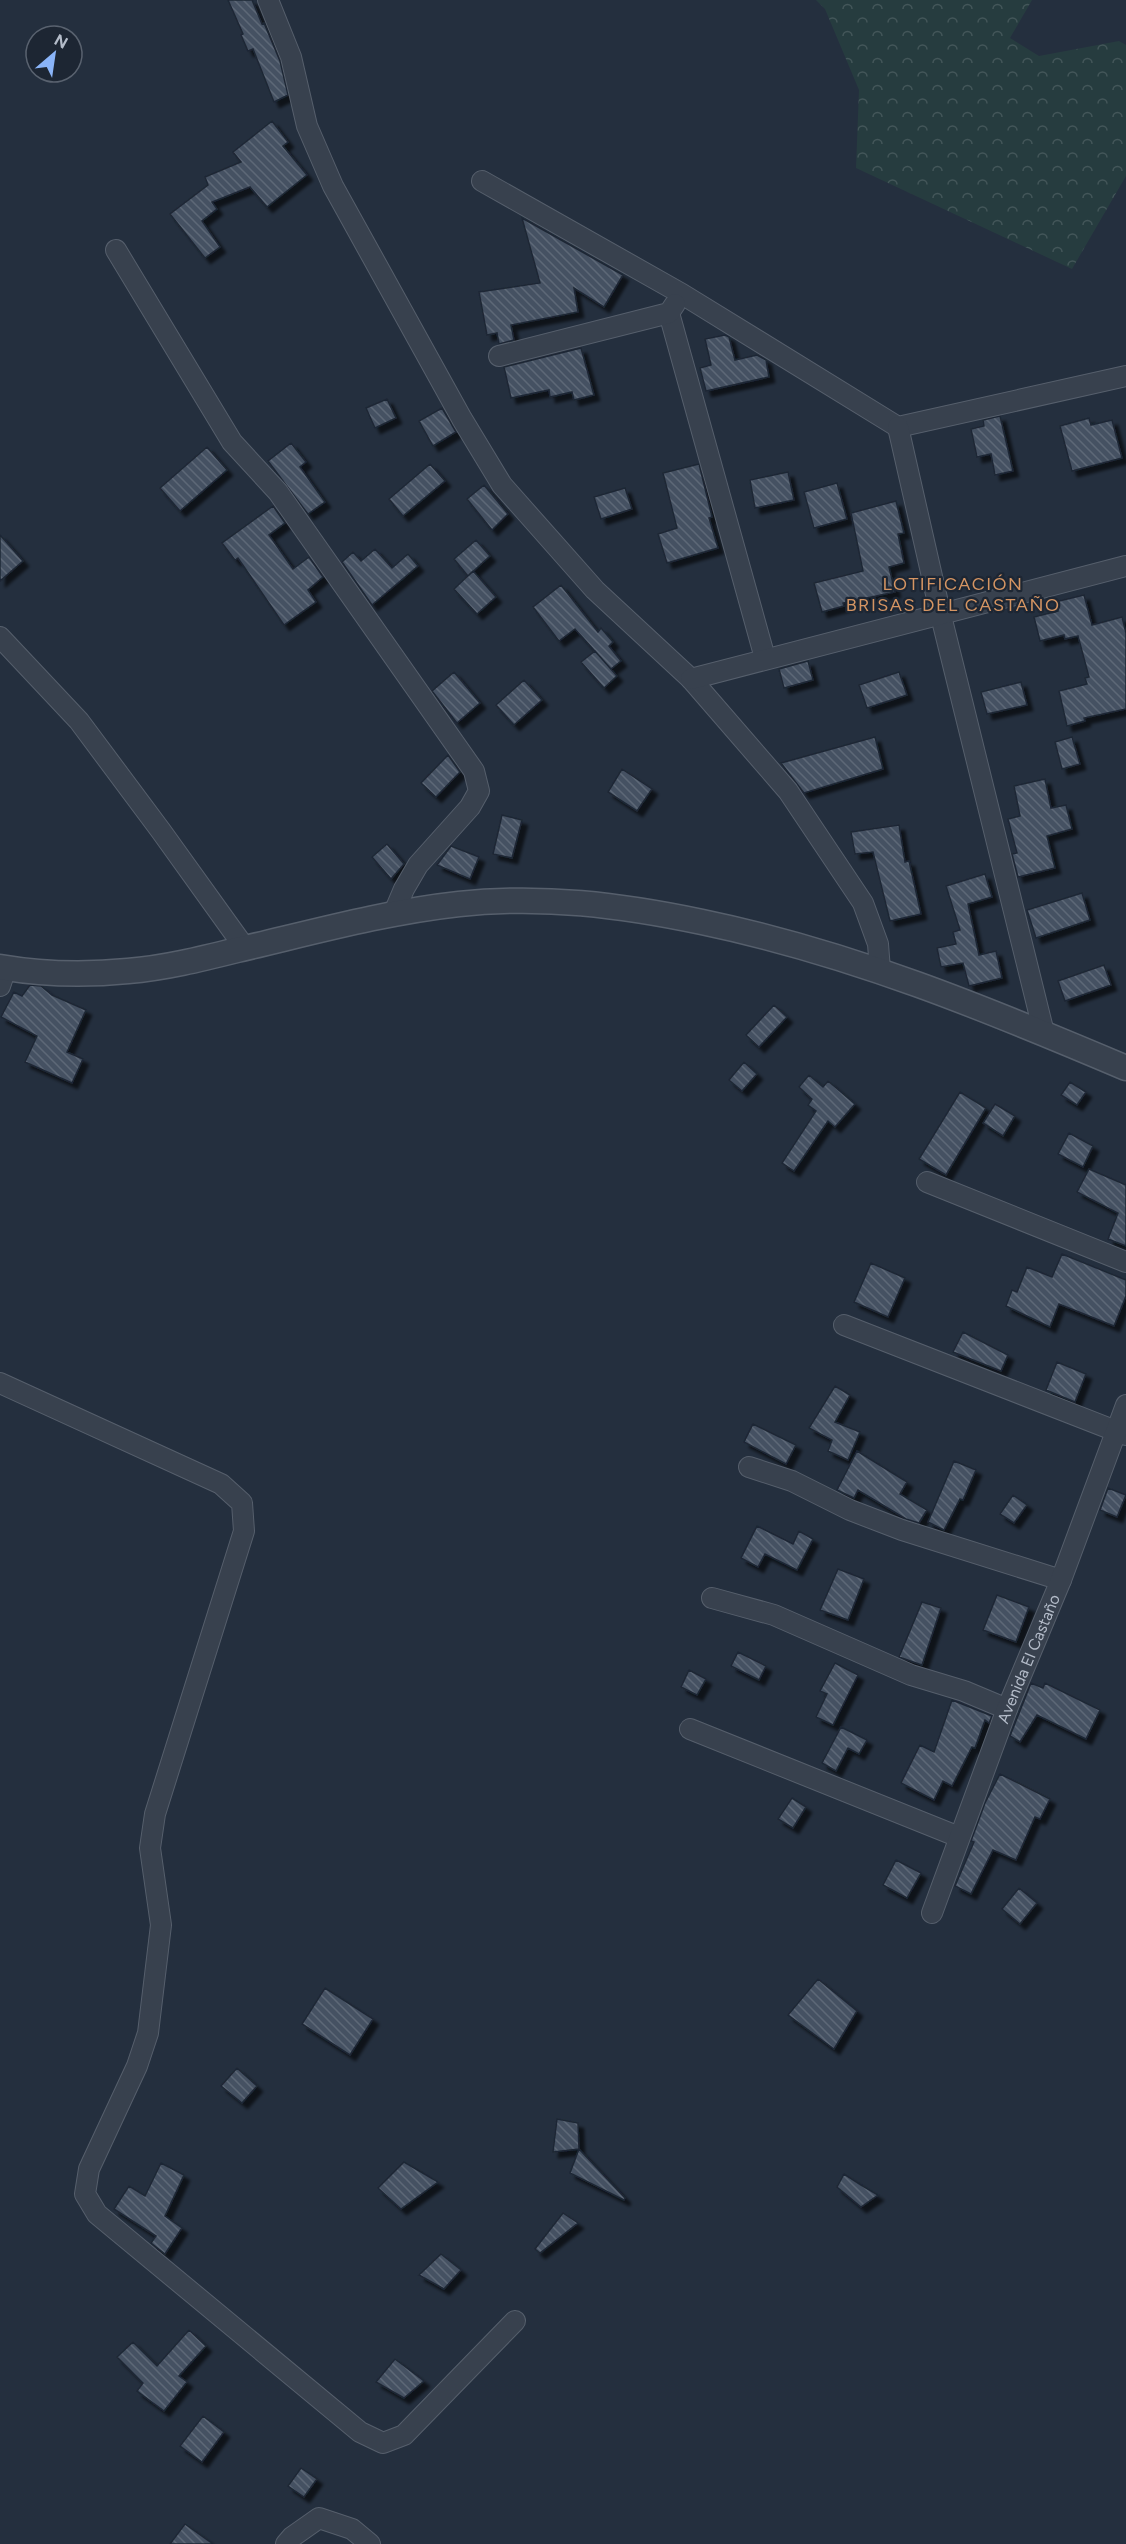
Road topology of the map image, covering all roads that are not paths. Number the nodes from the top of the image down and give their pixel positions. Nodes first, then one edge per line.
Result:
1 (268, 0) edge
2 (482, 181) dead end
3 (116, 250) dead end
4 (682, 294) junction
5 (669, 313) junction
6 (499, 356) dead end
7 (1126, 376) edge
8 (898, 427) junction
9 (1126, 566) edge
10 (941, 616) junction
11 (0, 637) edge
12 (765, 658) junction
13 (691, 679) junction
14 (393, 915) junction
15 (245, 948) junction
16 (880, 970) junction
17 (1, 973) edge
18 (1044, 1033) junction
19 (1126, 1068) edge
20 (927, 1182) dead end
21 (1126, 1262) edge
22 (844, 1325) dead end
23 (0, 1383) edge
24 (1126, 1405) edge
25 (1121, 1433) edge
26 (748, 1467) dead end
27 (1061, 1580) junction
28 (712, 1598) dead end
29 (1007, 1709) junction
30 (690, 1729) dead end
31 (959, 1837) junction
32 (932, 1913) dead end
33 (514, 2321) dead end
34 (286, 2544) edge
35 (370, 2544) edge

1 - 13 street
2 - 4 street
3 - 14 street
4 - 5 street
4 - 8 street
5 - 6 street
5 - 12 street
7 - 8 street
8 - 10 street
9 - 10 street
10 - 12 street
10 - 18 street
11 - 15 street
12 - 13 street
13 - 16 street
14 - 15 street
14 - 16 street
15 - 17 street
16 - 18 street
18 - 19 street
20 - 21 street
22 - 25 street
23 - 33 street
24 - 25 street, Avenida El Castaño
25 - 27 street, Avenida El Castaño
26 - 27 street
27 - 29 street, Avenida El Castaño
28 - 29 street
29 - 31 street, Avenida El Castaño
30 - 31 street
31 - 32 street, Avenida El Castaño
34 - 35 street

